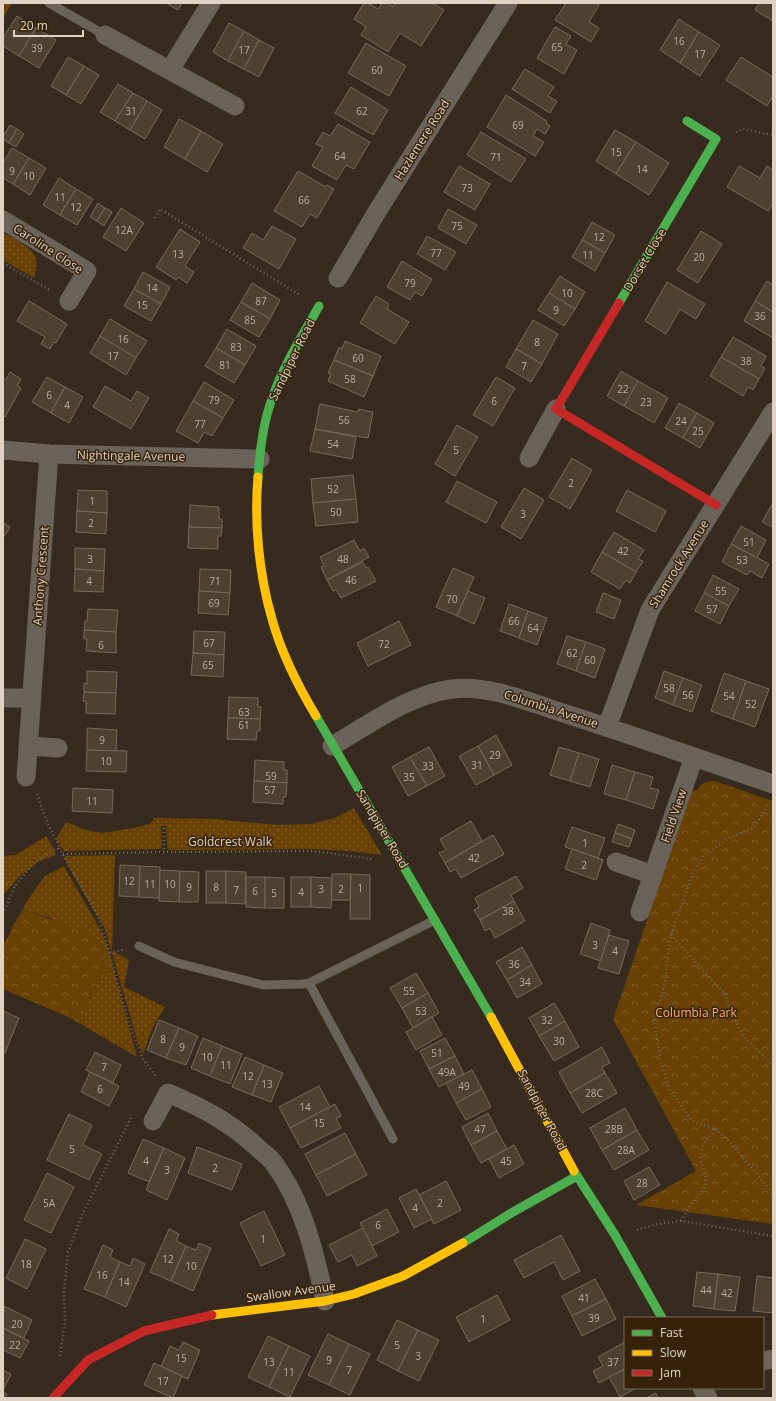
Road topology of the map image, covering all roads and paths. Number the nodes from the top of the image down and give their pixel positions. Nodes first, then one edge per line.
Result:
1 (49, 3) edge
2 (211, 3) edge
3 (508, 3) edge
4 (104, 34) joint
5 (170, 70) junction
6 (235, 106) dead end
7 (687, 121) dead end
8 (773, 135) edge
9 (716, 139) junction
10 (155, 218) dead end
11 (3, 220) edge
12 (3, 263) edge
13 (338, 278) dead end
14 (69, 301) joint
15 (319, 306) joint
16 (556, 409) junction
17 (773, 412) edge
18 (3, 450) edge
19 (49, 454) junction
20 (529, 458) dead end
21 (260, 460) junction
22 (716, 505) junction
23 (3, 698) edge
24 (32, 698) junction
25 (606, 727) junction
26 (29, 746) junction
27 (332, 746) junction
28 (58, 748) dead end
29 (694, 758) junction
30 (26, 777) joint
31 (773, 784) edge
32 (768, 803) dead end
33 (164, 828) dead end
34 (59, 848) junction
35 (164, 852) junction
36 (396, 852) junction
37 (63, 854) junction
38 (616, 862) dead end
39 (653, 875) junction
40 (3, 882) edge
41 (15, 886) junction
42 (640, 912) dead end
43 (3, 914) edge
44 (435, 920) junction
45 (671, 935) junction
46 (139, 946) dead end
47 (309, 983) junction
48 (773, 1066) edge
49 (168, 1093) junction
50 (153, 1121) joint
51 (715, 1129) junction
52 (393, 1139) dead end
53 (577, 1176) junction
54 (773, 1193) edge
55 (681, 1221) junction
56 (615, 1235) junction
57 (773, 1236) edge
58 (325, 1301) junction
59 (661, 1317) edge
60 (64, 1386) junction
61 (703, 1389) edge
62 (54, 1398) edge
63 (708, 1398) edge

1 - 4 lane
2 - 5 street
3 - 13 street, Hazlemere Road
4 - 5 street
5 - 6 street
7 - 9 street
8 - 9 path
9 - 16 street, Dorset Close
10 - 15 path
11 - 14 street, Caroline Close
12 - 14 path
15 - 21 street, Sandpiper Road
16 - 20 street, Dorset Close
16 - 22 street
17 - 22 street, Shamrock Avenue
18 - 19 street, Nightingale Avenue
19 - 21 street, Nightingale Avenue
19 - 24 street, Anthony Crescent
21 - 27 street, Sandpiper Road
22 - 25 street, Shamrock Avenue
23 - 24 street
24 - 26 street, Anthony Crescent
25 - 27 street, Columbia Avenue
25 - 29 street, Columbia Avenue
26 - 28 street
26 - 30 street, Anthony Crescent
27 - 36 street, Sandpiper Road
29 - 31 street, Columbia Avenue
29 - 39 street, Field View
30 - 37 path
32 - 45 path
33 - 35 path
34 - 37 path
34 - 41 path
34 - 49 path
35 - 36 path, Goldcrest Walk
35 - 37 path, Goldcrest Walk
36 - 44 street, Sandpiper Road
38 - 39 street
39 - 42 street, Field View
40 - 41 path
41 - 43 path
44 - 47 lane
44 - 53 street, Sandpiper Road
45 - 48 path
45 - 51 path
46 - 47 lane
47 - 52 lane
49 - 50 street
49 - 58 street
50 - 60 path
51 - 54 path
51 - 55 path
53 - 56 street, Sandpiper Road
53 - 58 street, Swallow Avenue
55 - 56 path
55 - 57 path
56 - 59 street, Sandpiper Road
58 - 60 street, Swallow Avenue
60 - 62 street, Swallow Avenue
61 - 63 street

